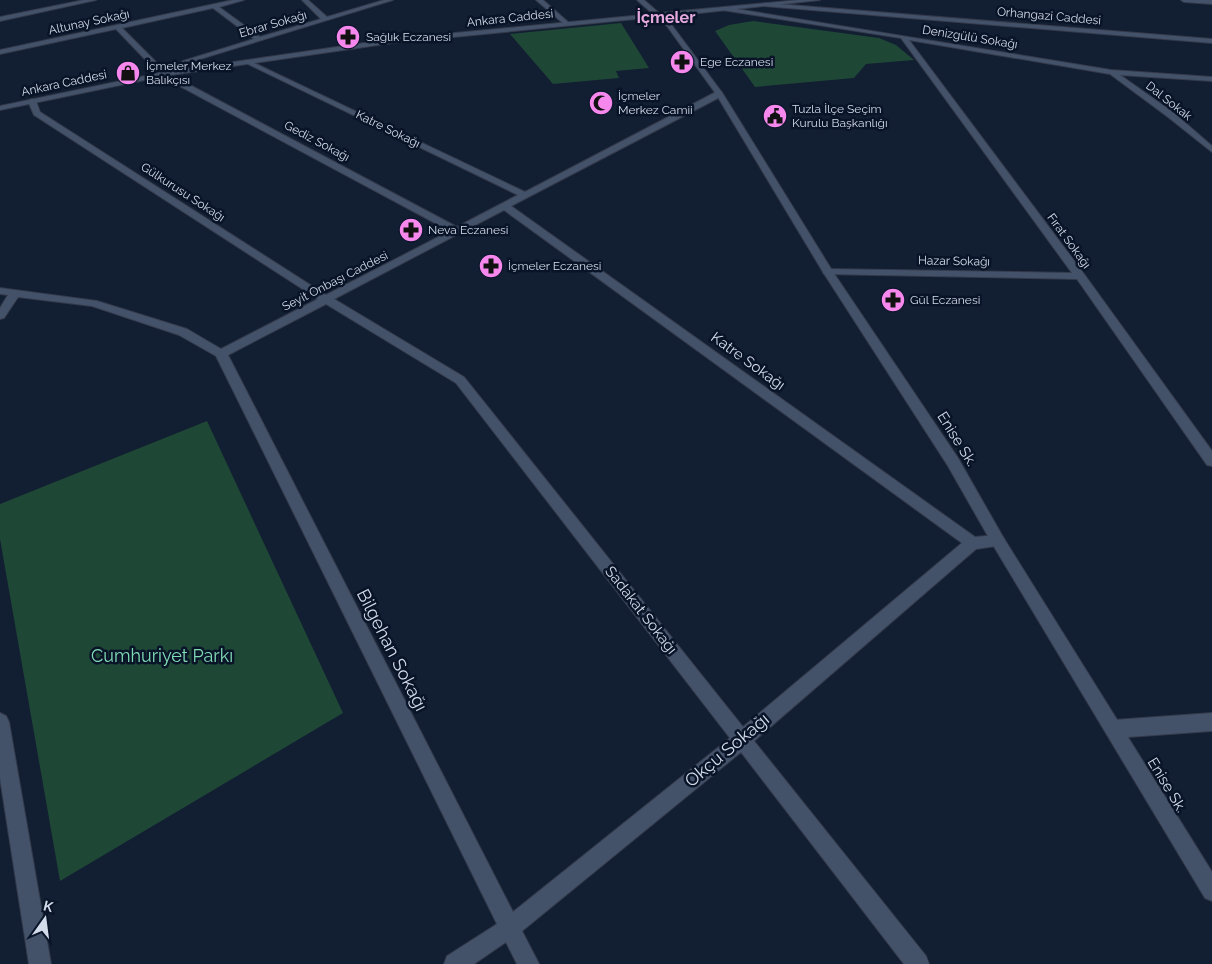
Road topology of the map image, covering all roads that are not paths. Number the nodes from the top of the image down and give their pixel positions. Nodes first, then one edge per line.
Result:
1 (93, 0) edge
2 (241, 0) edge
3 (305, 0) edge
4 (390, 0) edge
5 (539, 0) edge
6 (640, 0) edge
7 (817, 0) edge
8 (1184, 0) edge
9 (1212, 2) edge
10 (766, 5) junction
11 (214, 6) junction
12 (724, 9) junction
13 (657, 16) junction
14 (0, 19) edge
15 (326, 20) junction
16 (566, 23) junction
17 (118, 27) junction
18 (904, 38) junction
19 (258, 40) junction
20 (1212, 40) edge
21 (0, 52) edge
22 (250, 63) junction
23 (1111, 72) junction
24 (164, 74) junction
25 (1212, 79) edge
26 (718, 94) junction
27 (32, 101) junction
28 (0, 108) edge
29 (1210, 147) edge
30 (525, 195) junction
31 (505, 206) junction
32 (458, 230) junction
33 (828, 272) junction
34 (1080, 276) junction
35 (0, 291) edge
36 (15, 293) junction
37 (326, 299) junction
38 (0, 316) edge
39 (221, 354) junction
40 (1212, 461) edge
41 (998, 541) junction
42 (973, 543) junction
43 (0, 722) edge
44 (1212, 722) edge
45 (1114, 729) junction
46 (742, 739) junction
47 (1212, 891) edge
48 (510, 928) junction
49 (40, 964) edge
50 (454, 964) edge
51 (528, 964) edge
52 (918, 964) edge

1 - 14 street
2 - 11 street, Altunay Sokağı
3 - 15 street
4 - 15 street, Ebrar Sokağı
5 - 16 street
6 - 13 street, Enise Sk.
7 - 10 street, Ankara Caddesi
8 - 9 street
10 - 12 street, Ankara Caddesi
10 - 20 street, Orhangazi Caddesi
11 - 17 street, Altunay Sokağı
11 - 19 street
12 - 13 street, Ankara Caddesi
12 - 18 street, Denizgülü Sokağı
13 - 16 street, Ankara Caddesi
13 - 26 street, Enise Sk.
15 - 19 street, Ebrar Sokağı
16 - 22 street, Ankara Caddesi
17 - 21 street, Altunay Sokağı
17 - 24 street, Gediz Sokağı
18 - 23 street, Denizgülü Sokağı
18 - 34 street, Fırat Sokağı
19 - 24 street, Ebrar Sokağı
22 - 24 street, Ankara Caddesi
22 - 30 street, Katre Sokağı
23 - 25 street, Denizgülü Sokağı
23 - 29 street, Dal Sokak
24 - 27 street, Ankara Caddesi
24 - 32 street, Gediz Sokağı
26 - 30 street, Seyit Onbaşı Caddesi
26 - 33 street, Enise Sk.
27 - 28 street, Ankara Caddesi
27 - 37 street, Gülkurusu Sokağı
30 - 31 street, Seyit Onbaşı Caddesi
31 - 32 street, Seyit Onbaşı Caddesi
31 - 42 street, Katre Sokağı
32 - 37 street, Seyit Onbaşı Caddesi
33 - 34 street, Hazar Sokağı
33 - 41 street, Enise Sk.
34 - 40 street, Fırat Sokağı
35 - 36 street
36 - 38 street
36 - 39 street
37 - 39 street, Seyit Onbaşı Caddesi
37 - 46 street, Sadakat Sokağı
39 - 48 street, Bilgehan Sokağı
41 - 42 street
41 - 45 street, Enise Sk.
42 - 46 street, Okçu Sokağı
43 - 49 street
44 - 45 street
45 - 47 street, Enise Sk.
46 - 48 street, Okçu Sokağı
46 - 52 street, Sadakat Sokağı
48 - 50 street, Okçu Sokağı
48 - 51 street, Bilgehan Sokağı

